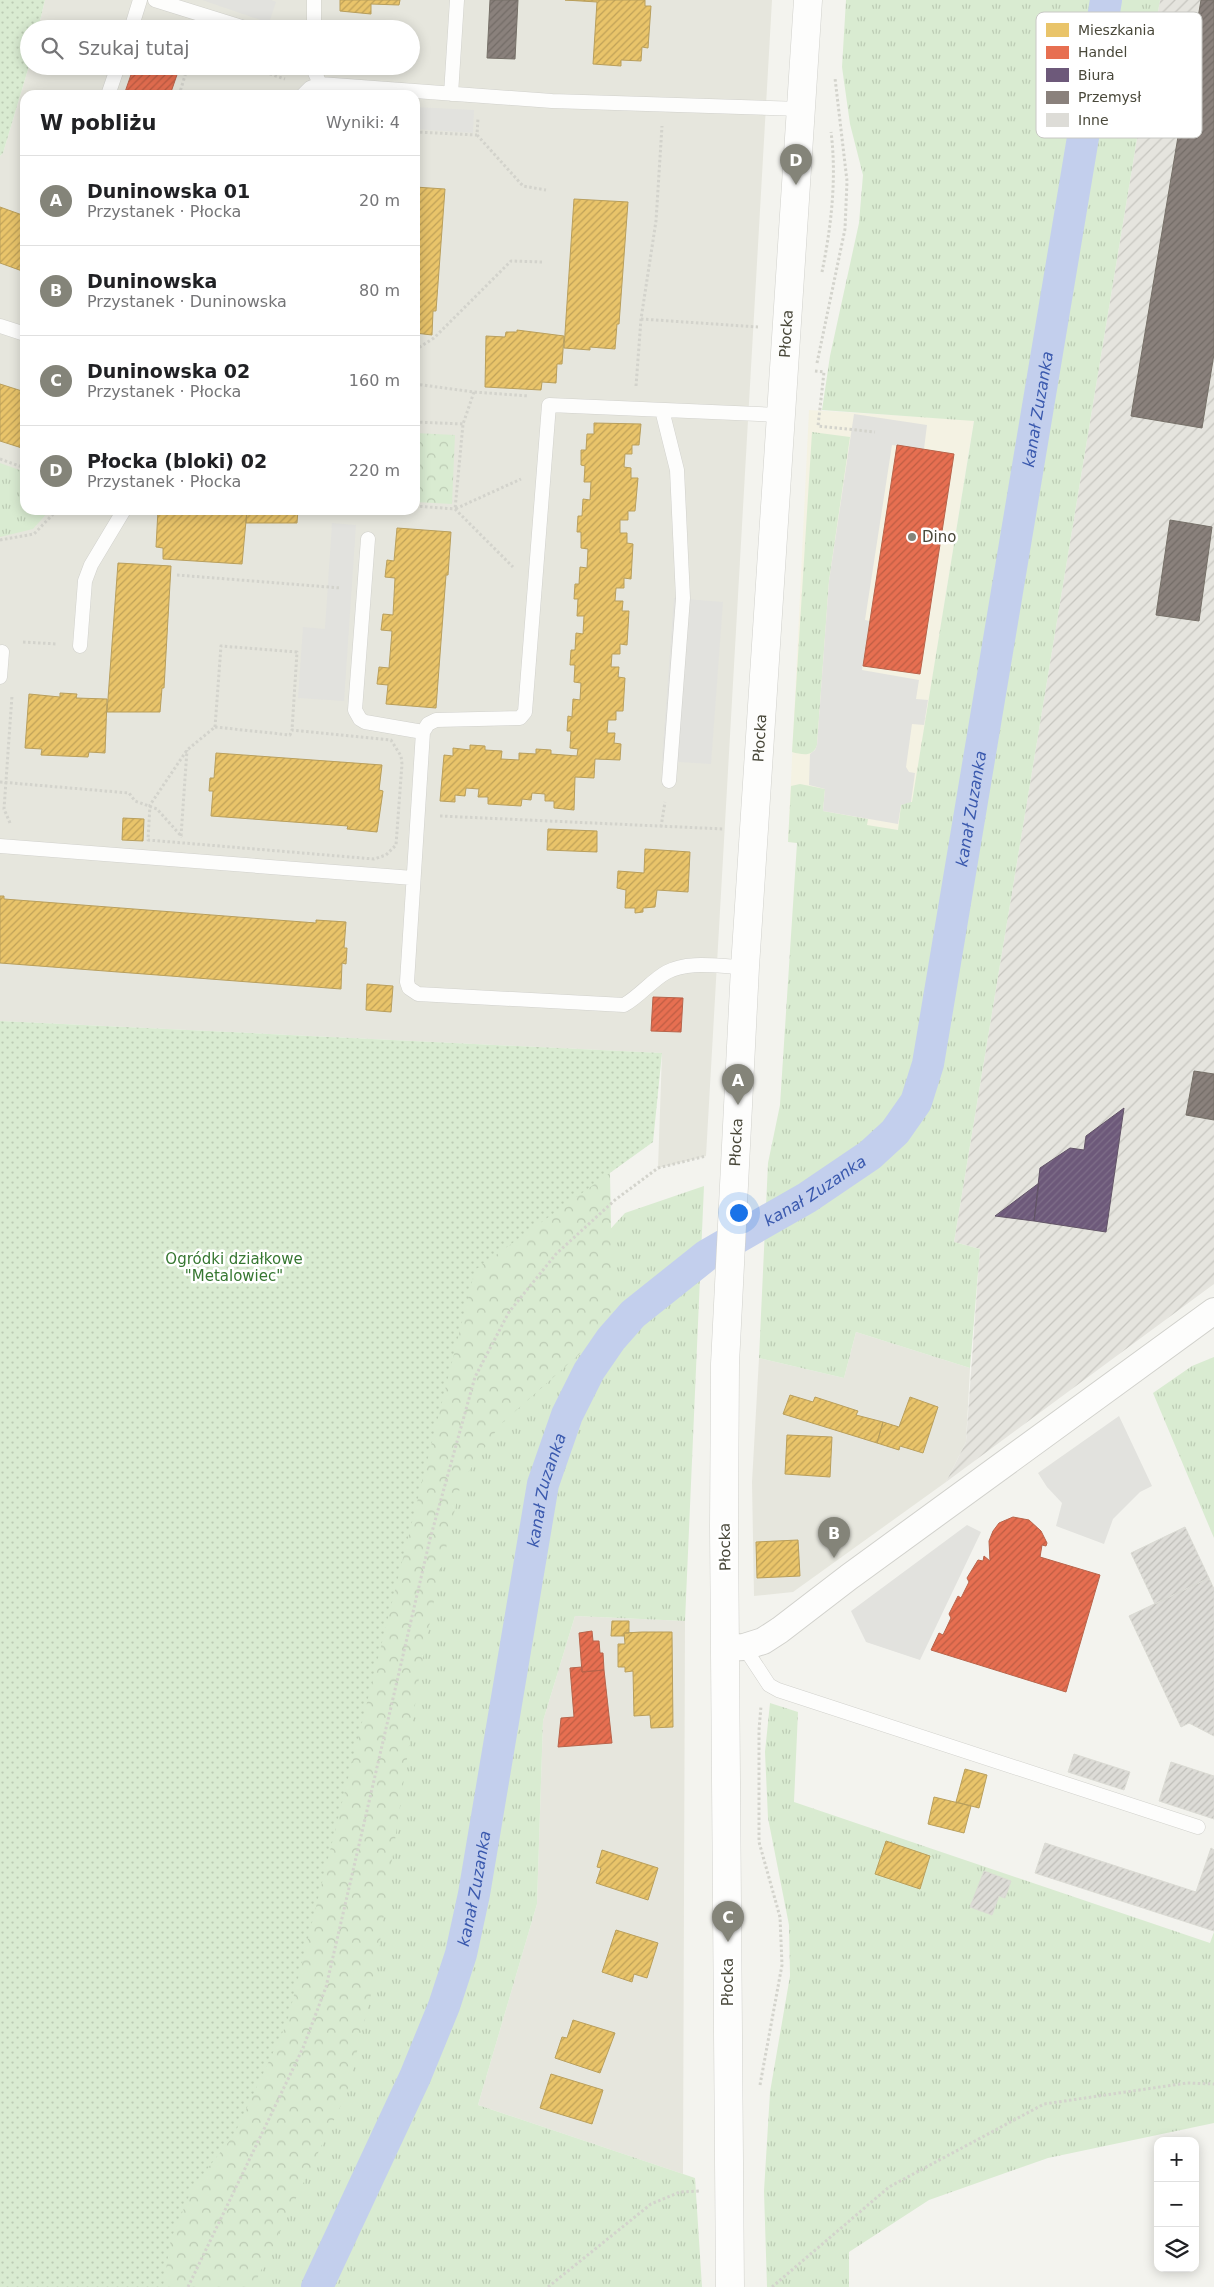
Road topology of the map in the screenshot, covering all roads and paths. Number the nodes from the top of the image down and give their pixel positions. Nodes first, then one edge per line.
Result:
1 (140, 0) edge
2 (155, 0) edge
3 (314, 0) edge
4 (456, 0) edge
5 (808, 0) edge
6 (134, 20) edge
7 (219, 20) edge
8 (314, 20) edge
9 (115, 75) edge
10 (185, 75) edge
11 (271, 75) edge
12 (312, 75) edge
13 (311, 89) edge
14 (110, 90) edge
15 (181, 90) edge
16 (339, 90) edge
17 (420, 93) edge
18 (451, 94) junction
19 (663, 105) junction
20 (802, 109) junction
21 (477, 135) dead end
22 (546, 190) dead end
23 (542, 262) dead end
24 (641, 319) junction
25 (0, 326) edge
26 (765, 327) dead end
27 (20, 332) edge
28 (420, 347) edge
29 (815, 371) dead end
30 (420, 385) edge
31 (474, 392) junction
32 (548, 405) junction
33 (634, 409) junction
34 (662, 410) junction
35 (780, 415) junction
36 (420, 422) edge
37 (463, 424) junction
38 (875, 432) dead end
39 (0, 459) edge
40 (20, 466) edge
41 (544, 469) junction
42 (420, 506) edge
43 (455, 509) junction
44 (52, 515) edge
45 (121, 515) edge
46 (368, 539) dead end
47 (0, 540) edge
48 (177, 575) dead end
49 (364, 589) junction
50 (535, 589) junction
51 (16, 642) dead end
52 (80, 646) joint
53 (2, 652) dead end
54 (0, 677) edge
55 (12, 689) dead end
56 (215, 727) junction
57 (292, 730) junction
58 (423, 732) junction
59 (187, 750) junction
60 (669, 781) dead end
61 (0, 782) edge
62 (6, 783) junction
63 (150, 805) junction
64 (417, 815) junction
65 (732, 830) dead end
66 (181, 836) junction
67 (187, 843) junction
68 (0, 846) edge
69 (28, 848) junction
70 (413, 878) junction
71 (745, 968) junction
72 (735, 1152) junction
73 (1210, 1318) edge
74 (735, 1647) junction
75 (769, 1685) junction
76 (1198, 1827) dead end
77 (1214, 2084) edge
78 (760, 2088) dead end
79 (708, 2191) dead end
80 (188, 2287) edge
81 (548, 2287) edge
82 (730, 2287) edge
83 (772, 2287) edge

1 - 6 lane
2 - 7 lane
3 - 8 lane
4 - 18 lane
5 - 20 street, Płocka
9 - 14 lane
10 - 15 path
11 - 13 path
12 - 13 lane
13 - 16 lane
17 - 18 lane
18 - 19 lane
19 - 20 lane
19 - 24 path
20 - 35 street, Płocka
21 - 22 path
23 - 28 path
24 - 26 path
24 - 33 path
25 - 27 lane
29 - 38 path
30 - 31 path
31 - 32 path
31 - 37 path
32 - 33 lane
32 - 41 lane
33 - 34 lane
34 - 35 lane
34 - 60 lane
35 - 71 street, Płocka
36 - 37 path
37 - 43 path
39 - 40 path
41 - 43 path
41 - 50 lane
42 - 43 path
43 - 50 path
44 - 47 path
45 - 52 lane
46 - 49 lane
48 - 49 path
49 - 58 lane
50 - 58 lane
51 - 52 path
53 - 54 lane
55 - 62 path
56 - 57 path
56 - 57 path
56 - 59 path
57 - 67 path
58 - 64 lane
59 - 63 path
59 - 66 path
61 - 62 path
62 - 63 path
62 - 69 path
63 - 66 path
63 - 67 path
64 - 65 path
64 - 70 lane
66 - 67 path
68 - 69 lane
69 - 70 lane
70 - 71 lane
71 - 72 street, Płocka
72 - 74 street, Płocka
72 - 80 path
73 - 74 street
74 - 75 lane
74 - 82 street, Płocka
75 - 76 lane
75 - 78 path
77 - 83 path
79 - 81 path

